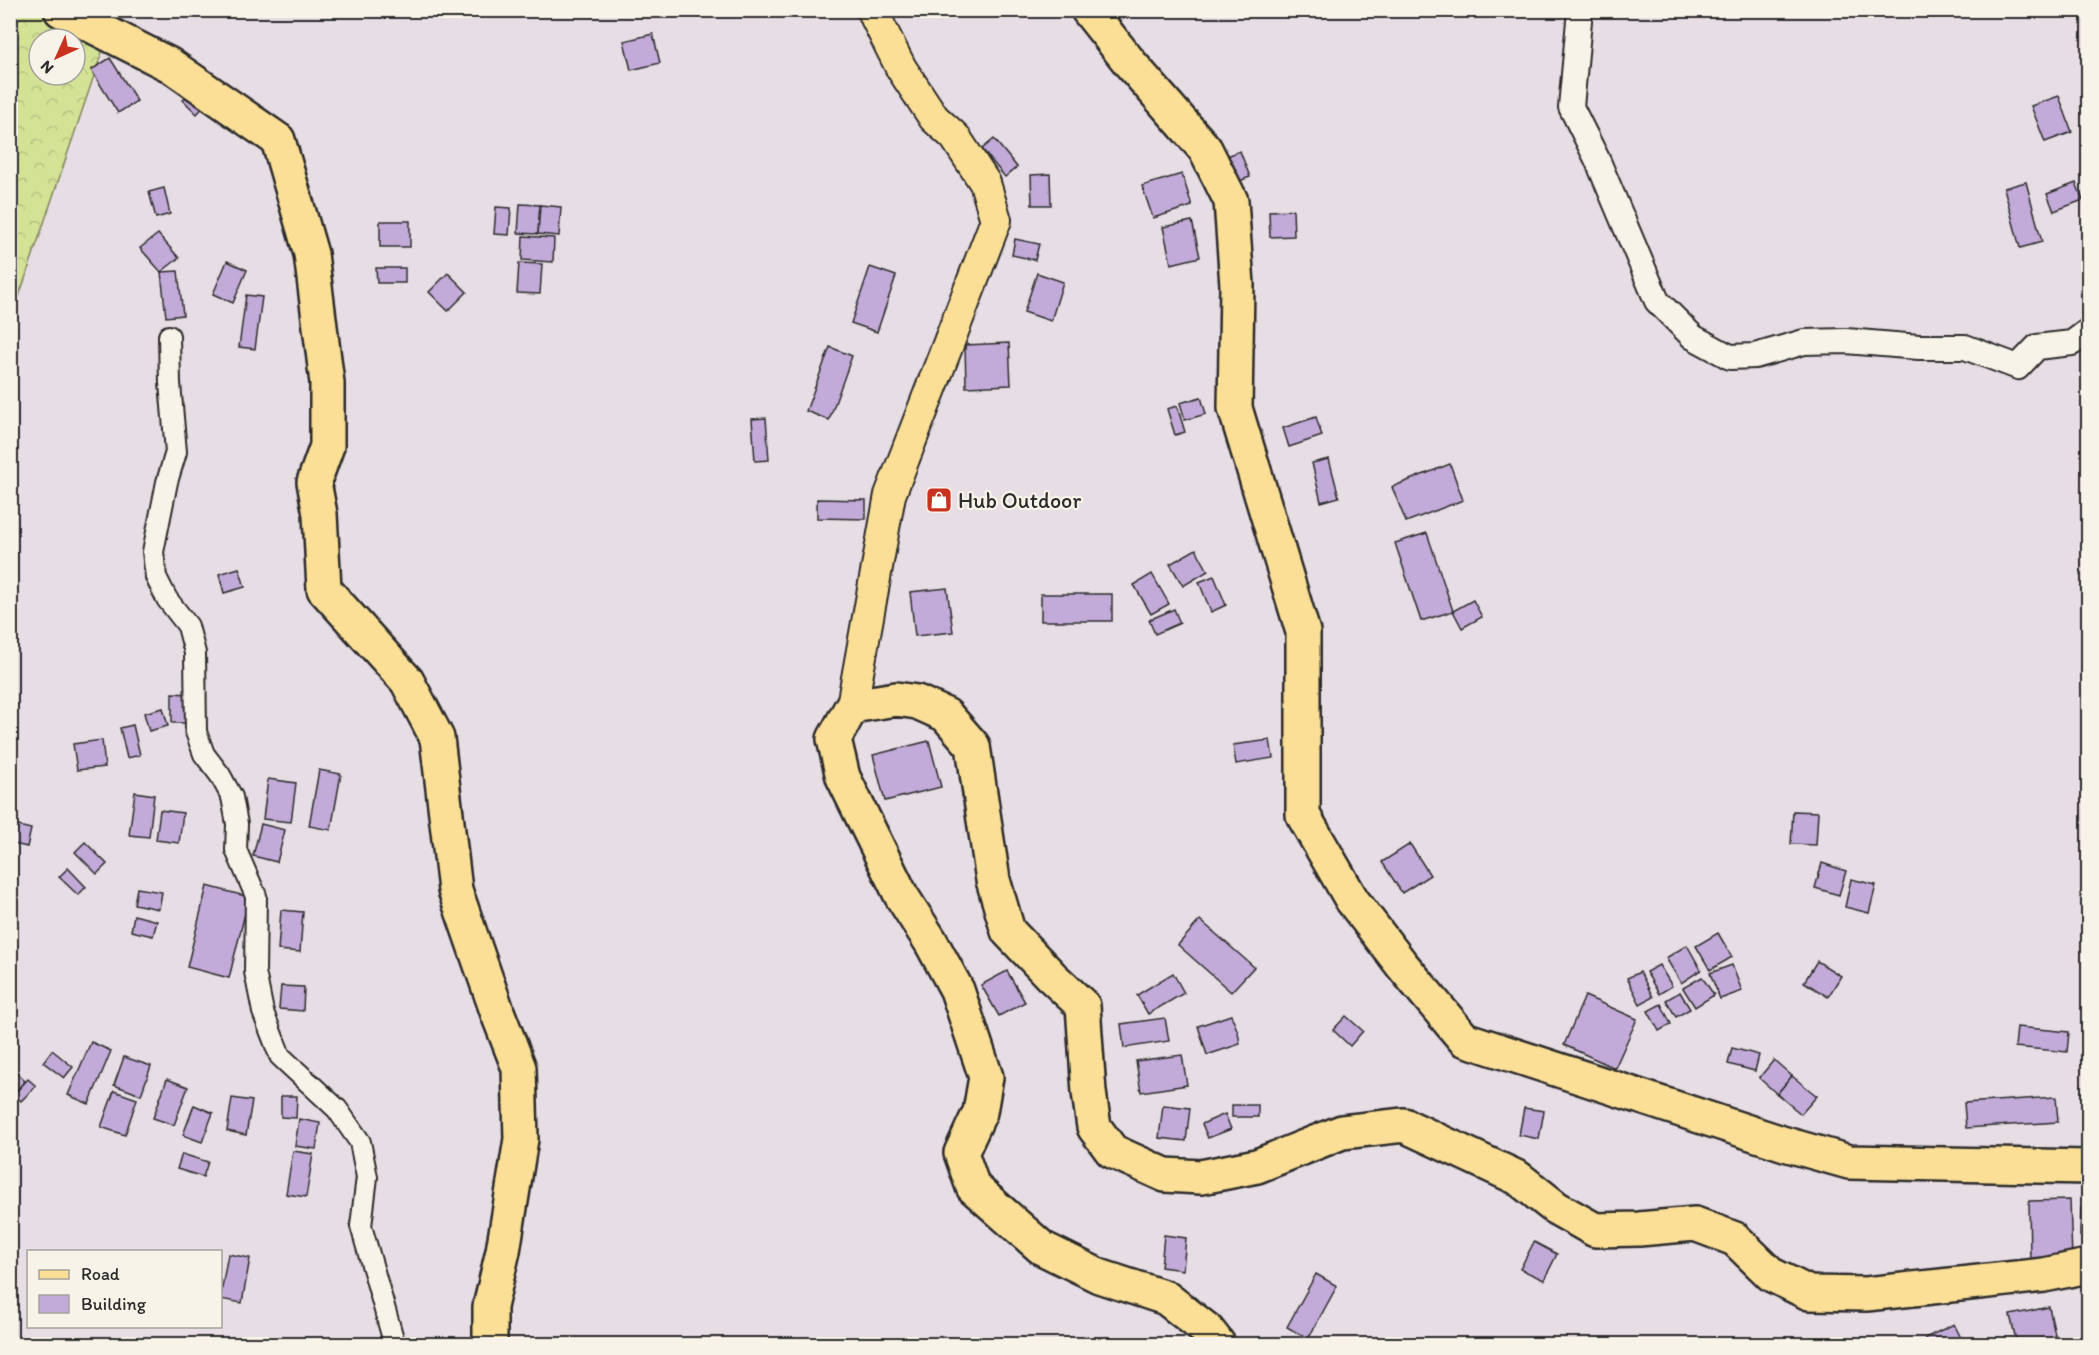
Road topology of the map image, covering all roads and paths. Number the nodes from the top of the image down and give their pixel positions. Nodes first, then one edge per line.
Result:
1 (61, 10) edge
2 (872, 10) edge
3 (1088, 10) edge
4 (1580, 10) edge
5 (2088, 331) edge
6 (169, 336) dead end
7 (852, 706) junction
8 (2088, 1167) edge
9 (2088, 1266) edge
10 (393, 1344) edge
11 (490, 1344) edge
12 (1218, 1344) edge

1 - 11 highway
2 - 7 main road
3 - 8 highway
4 - 5 street
6 - 10 street
7 - 9 highway
7 - 12 highway

